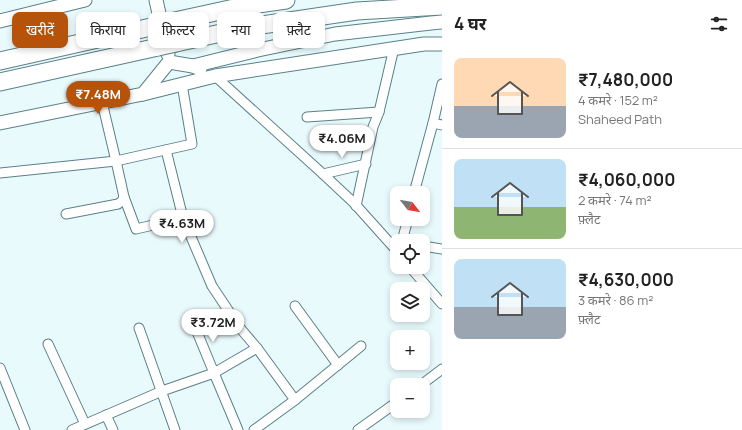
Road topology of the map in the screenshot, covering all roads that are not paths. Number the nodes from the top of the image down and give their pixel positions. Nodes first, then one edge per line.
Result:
1 (85, 0) edge
2 (156, 0) edge
3 (286, 0) edge
4 (442, 6) edge
5 (0, 21) edge
6 (442, 22) edge
7 (442, 44) edge
8 (394, 48) junction
9 (241, 54) junction
10 (0, 61) edge
11 (169, 62) junction
12 (193, 66) junction
13 (244, 72) junction
14 (215, 76) junction
15 (0, 82) edge
16 (182, 84) junction
17 (442, 84) edge
18 (143, 94) junction
19 (102, 102) junction
20 (379, 112) junction
21 (307, 117) dead end
22 (0, 123) edge
23 (438, 124) edge
24 (166, 150) junction
25 (116, 161) junction
26 (366, 164) junction
27 (0, 173) edge
28 (323, 174) junction
29 (416, 186) edge
30 (124, 197) junction
31 (356, 206) junction
32 (66, 214) dead end
33 (182, 218) junction
34 (390, 239) edge
35 (430, 247) edge
36 (442, 249) edge
37 (416, 274) edge
38 (442, 304) edge
39 (295, 306) dead end
40 (193, 322) dead end
41 (139, 328) dead end
42 (48, 344) dead end
43 (361, 346) dead end
44 (257, 348) junction
45 (338, 365) junction
46 (0, 368) edge
47 (442, 369) edge
48 (214, 373) junction
49 (430, 378) edge
50 (162, 391) junction
51 (295, 400) junction
52 (390, 407) edge
53 (106, 415) junction
54 (85, 424) junction
55 (25, 430) edge
56 (72, 430) edge
57 (112, 430) edge
58 (175, 430) edge
59 (238, 430) edge
60 (254, 430) edge
61 (358, 430) edge

1 - 5 street
2 - 11 street
3 - 10 highway, bridge
4 - 15 highway, bridge
6 - 9 street
7 - 8 street
8 - 13 street
8 - 20 street
9 - 12 street
9 - 13 street
11 - 12 street
11 - 18 street
12 - 14 street
13 - 14 street
14 - 16 street
14 - 28 street
16 - 18 street
16 - 24 street
17 - 23 street
18 - 19 street
19 - 22 street
19 - 25 street
20 - 21 street
20 - 26 street
23 - 29 street
24 - 25 street
24 - 33 street
25 - 27 street
25 - 30 street
26 - 28 street
26 - 31 street
28 - 31 street
30 - 32 street
30 - 33 street
31 - 34 street
33 - 44 street
35 - 36 street
37 - 38 street
39 - 45 street
40 - 48 street
41 - 50 street
42 - 54 street
43 - 45 street
44 - 48 street
44 - 51 street
45 - 51 street
46 - 55 street
47 - 49 street
48 - 50 street
48 - 59 street
50 - 53 street
50 - 58 street
51 - 60 street
52 - 61 street
53 - 54 street
53 - 57 street
54 - 56 street

